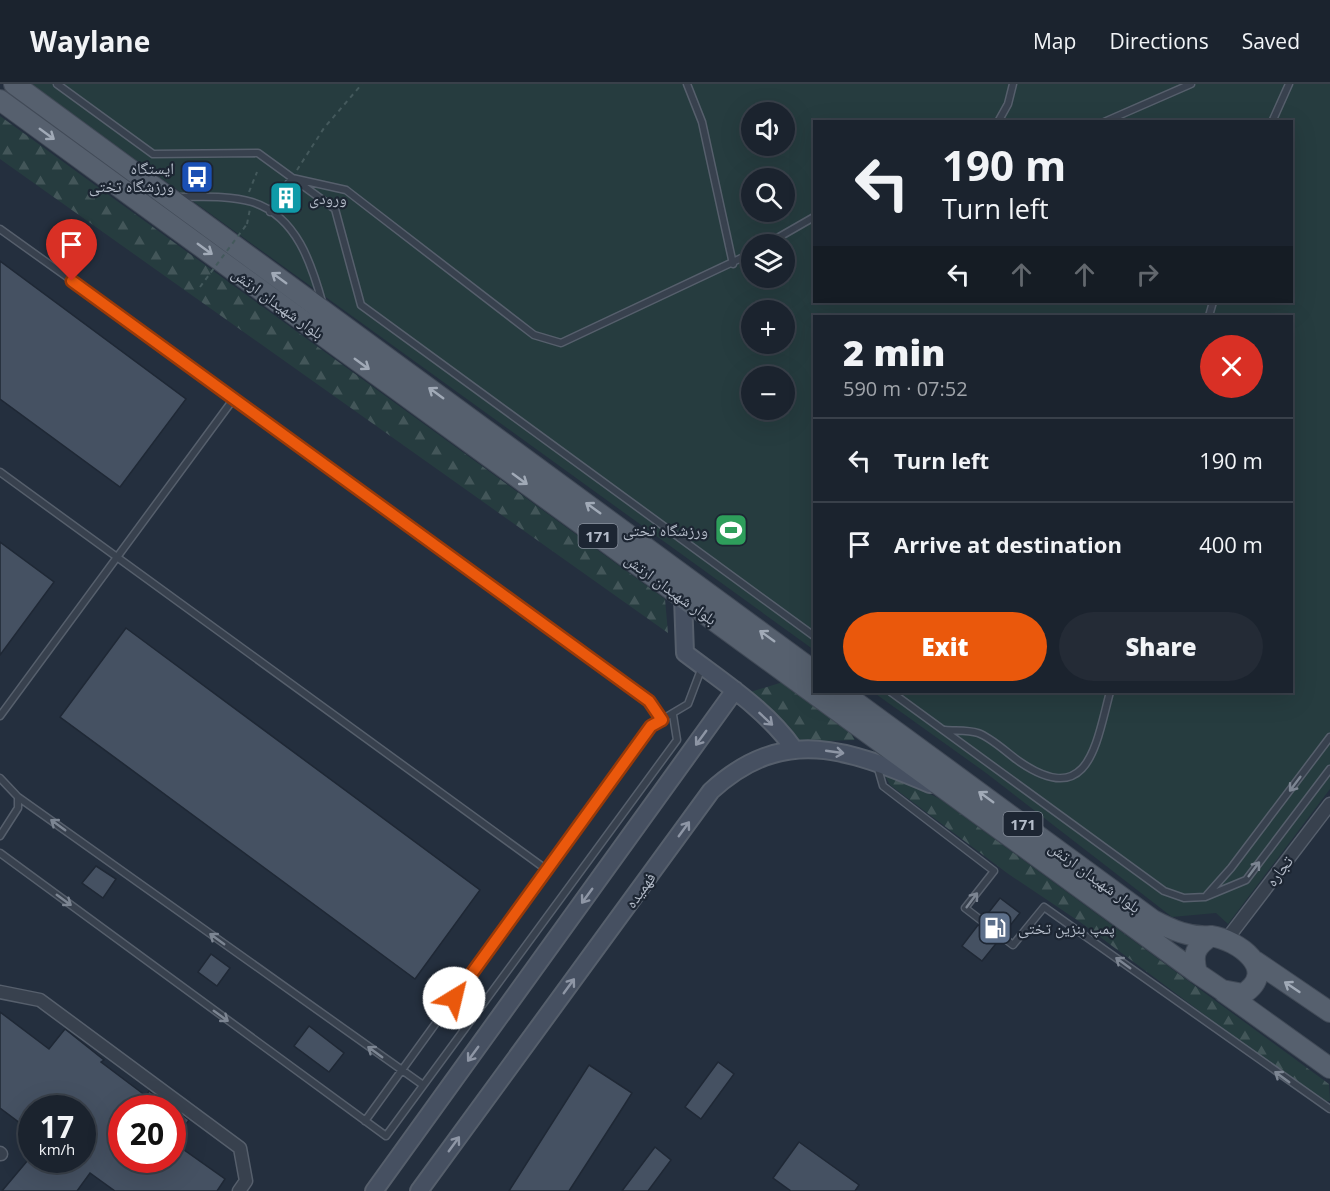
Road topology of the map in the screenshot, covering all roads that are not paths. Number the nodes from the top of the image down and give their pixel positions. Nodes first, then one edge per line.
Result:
1 (14, 84) edge
2 (57, 84) edge
3 (687, 84) edge
4 (1013, 84) edge
5 (1191, 84) edge
6 (1289, 84) edge
7 (0, 100) edge
8 (999, 120) edge
9 (1109, 120) edge
10 (1273, 120) edge
11 (292, 178) junction
12 (169, 197) junction
13 (270, 212) junction
14 (813, 218) edge
15 (0, 229) edge
16 (784, 234) edge
17 (741, 260) edge
18 (733, 264) junction
19 (325, 311) junction
20 (235, 397) junction
21 (0, 472) edge
22 (117, 556) junction
23 (683, 598) junction
24 (813, 635) edge
25 (702, 666) junction
26 (813, 670) edge
27 (735, 690) junction
28 (843, 693) edge
29 (892, 693) edge
30 (1110, 693) edge
31 (672, 715) junction
32 (0, 716) edge
33 (662, 720) junction
34 (943, 729) junction
35 (1330, 737) edge
36 (794, 749) junction
37 (876, 762) junction
38 (1330, 769) edge
39 (0, 778) edge
40 (944, 790) junction
41 (18, 797) junction
42 (1330, 804) edge
43 (0, 836) edge
44 (0, 853) edge
45 (547, 870) junction
46 (1205, 897) junction
47 (1219, 937) junction
48 (1255, 961) junction
49 (1197, 973) junction
50 (1222, 990) junction
51 (0, 992) edge
52 (1330, 1012) edge
53 (1330, 1068) edge
54 (401, 1071) junction
55 (423, 1085) junction
56 (1330, 1109) edge
57 (365, 1121) junction
58 (239, 1191) edge
59 (374, 1191) edge
60 (419, 1191) edge

1 - 12 main road, بلوار شهیدان ارتش / 171
2 - 11 lane
3 - 18 lane
4 - 8 lane
5 - 9 lane
6 - 10 lane
7 -> 23 main road, بلوار شهیدان ارتش / 171
11 - 13 lane
11 - 18 lane
11 - 24 lane
12 - 13 lane
19 -> 12 main road, بلوار شهیدان ارتش / 171
13 - 19 lane
14 - 16 lane
15 - 20 lane
17 - 18 lane
26 -> 19 main road, بلوار شهیدان ارتش / 171
20 - 22 lane
20 - 33 lane
21 - 22 lane
22 - 32 lane
22 - 45 lane
23 - 25 main road
23 - 40 main road, بلوار شهیدان ارتش / 171
25 - 27 main road
25 - 31 lane
27 -> 36 main road
27 -> 59 main road
47 -> 28 main road, بلوار شهیدان ارتش / 171
29 - 34 lane
30 - 34 lane
31 - 33 lane
31 - 55 lane
33 - 45 lane
34 - 46 lane
35 -> 46 lane
36 -> 37 main road, فهمیده
60 -> 36 main road, فهمیده
37 - 40 main road, فهمیده
56 -> 37 lane
46 -> 38 lane
39 - 41 lane
40 - 49 main road, بلوار شهیدان ارتش / 171
41 - 43 lane
54 -> 41 lane
42 - 47 street, تجاره
44 -> 57 lane
45 - 54 lane
47 - 48 main road
47 - 49 main road
48 - 50 main road
52 -> 48 main road
49 - 50 main road
50 - 53 main road
51 - 58 street
54 - 55 lane
54 - 57 lane
55 - 57 lane

